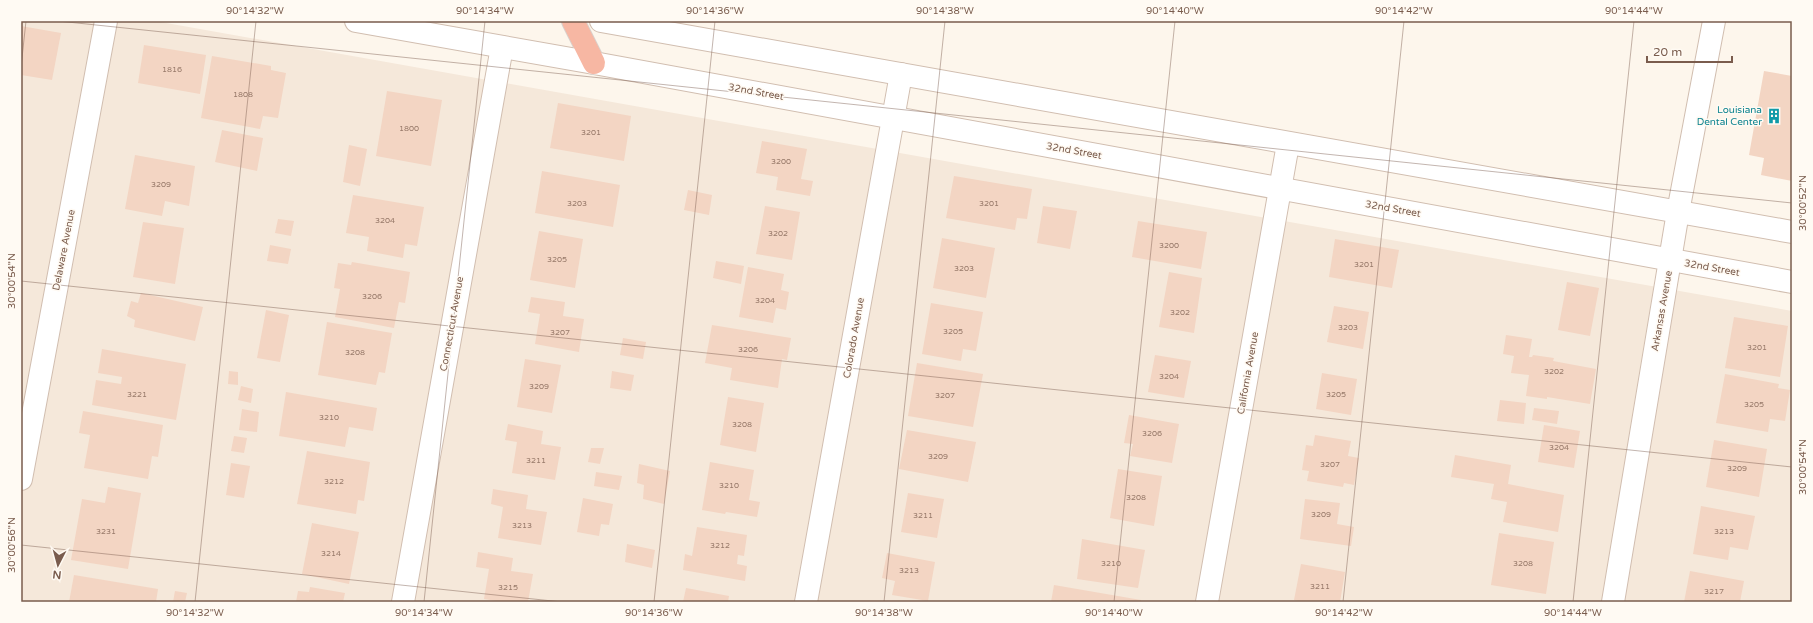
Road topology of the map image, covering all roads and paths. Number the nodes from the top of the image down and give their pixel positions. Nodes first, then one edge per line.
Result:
1 (106, 21) edge
2 (356, 21) edge
3 (573, 21) edge
4 (601, 21) edge
5 (1714, 21) edge
6 (502, 47) junction
7 (594, 63) junction
8 (901, 74) junction
9 (893, 118) junction
10 (1288, 144) junction
11 (1280, 189) junction
12 (1678, 212) junction
13 (1792, 232) edge
14 (1671, 260) junction
15 (1792, 282) edge
16 (21, 479) edge
17 (403, 602) edge
18 (806, 602) edge
19 (1207, 602) edge
20 (1613, 602) edge

1 - 16 street, Delaware Avenue
2 - 6 street, 32nd Street
3 - 7 highway
4 - 8 street
5 - 12 street, Arkansas Avenue
6 - 7 street, 32nd Street
6 - 17 street, Connecticut Avenue
7 - 9 street, 32nd Street
8 - 9 street, Colorado Avenue
8 - 10 street
9 - 11 street, 32nd Street
9 - 18 street, Colorado Avenue
10 - 11 street, California Avenue
10 - 12 street
11 - 14 street, 32nd Street
11 - 19 street, California Avenue
12 - 13 street
12 - 14 street, Arkansas Avenue
14 - 15 street, 32nd Street
14 - 20 street, Arkansas Avenue

